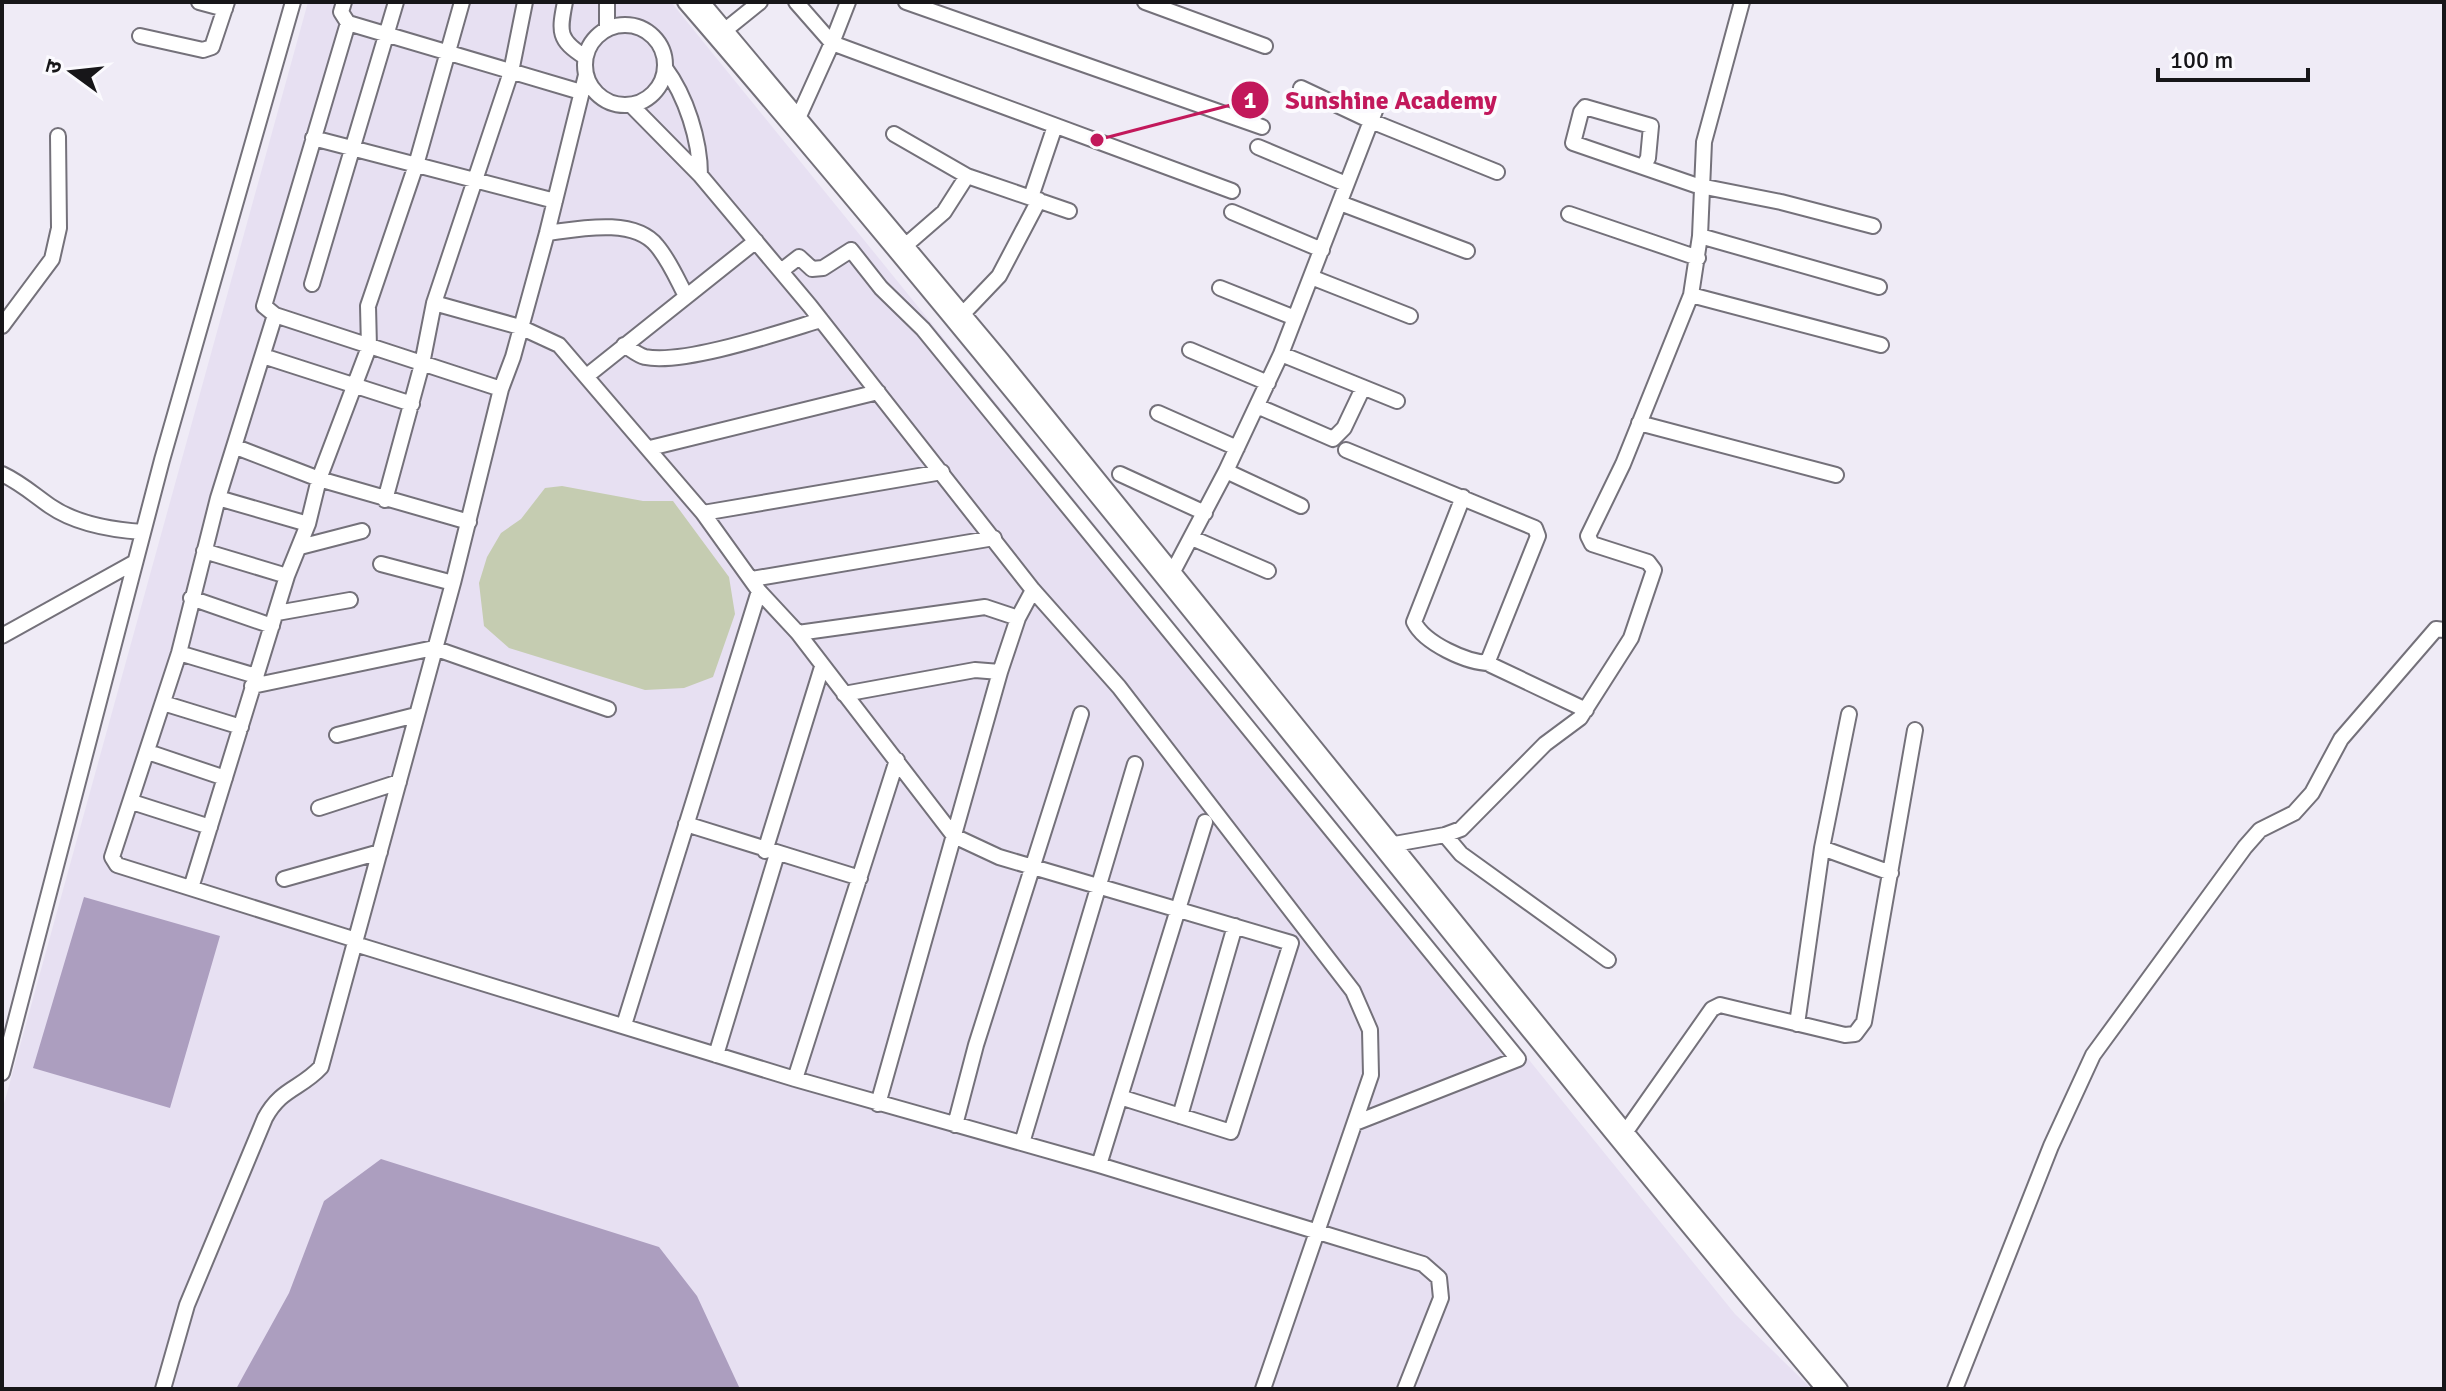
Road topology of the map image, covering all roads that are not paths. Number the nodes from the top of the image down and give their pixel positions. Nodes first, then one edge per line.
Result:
1 (199, 2) edge
2 (293, 2) edge
3 (344, 2) edge
4 (396, 2) edge
5 (462, 2) edge
6 (525, 2) edge
7 (565, 2) edge
8 (607, 2) edge
9 (685, 2) edge
10 (702, 2) edge
11 (760, 2) edge
12 (796, 2) edge
13 (848, 2) edge
14 (906, 2) edge
15 (1145, 2) edge
16 (1742, 2) edge
17 (226, 5) edge
18 (348, 23) junction
19 (607, 29) junction
20 (387, 33) junction
21 (721, 34) junction
22 (140, 36) dead end
23 (832, 43) junction
24 (1265, 46) dead end
25 (449, 52) junction
26 (585, 57) junction
27 (665, 68) junction
28 (511, 72) junction
29 (586, 75) junction
30 (1301, 88) dead end
31 (580, 99) junction
32 (604, 100) junction
33 (1378, 103) dead end
34 (631, 105) junction
35 (799, 116) junction
36 (1371, 121) junction
37 (1055, 126) junction
38 (1262, 127) dead end
39 (894, 134) dead end
40 (58, 136) dead end
41 (313, 138) junction
42 (352, 147) junction
43 (1258, 147) dead end
44 (416, 165) junction
45 (1643, 167) junction
46 (1497, 172) dead end
47 (700, 175) junction
48 (967, 176) junction
49 (477, 182) junction
50 (1346, 184) junction
51 (1703, 185) junction
52 (1232, 191) dead end
53 (1035, 199) junction
54 (555, 201) junction
55 (1340, 203) junction
56 (1069, 211) dead end
57 (1232, 212) dead end
58 (1569, 214) dead end
59 (1873, 226) dead end
60 (547, 233) junction
61 (1700, 236) junction
62 (756, 241) junction
63 (906, 245) junction
64 (1322, 250) junction
65 (1467, 251) dead end
66 (1698, 258) junction
67 (781, 271) junction
68 (1311, 277) junction
69 (312, 284) dead end
70 (1879, 287) dead end
71 (1220, 288) dead end
72 (1691, 295) junction
73 (686, 296) junction
74 (434, 303) junction
75 (275, 315) junction
76 (1410, 316) dead end
77 (1295, 318) junction
78 (958, 319) junction
79 (821, 320) junction
80 (2, 326) edge
81 (520, 327) junction
82 (624, 345) junction
83 (1881, 345) dead end
84 (369, 347) junction
85 (1190, 350) dead end
86 (1281, 354) junction
87 (263, 356) junction
88 (422, 364) junction
89 (588, 375) junction
90 (1268, 383) junction
91 (1363, 388) junction
92 (356, 389) junction
93 (501, 389) junction
94 (878, 392) junction
95 (1397, 401) dead end
96 (412, 404) junction
97 (1257, 406) junction
98 (1158, 413) dead end
99 (1639, 423) junction
100 (236, 447) junction
101 (650, 448) junction
102 (1237, 448) junction
103 (1346, 450) dead end
104 (1226, 471) junction
105 (942, 472) junction
106 (2, 474) edge
107 (1120, 474) dead end
108 (1836, 475) dead end
109 (319, 479) junction
110 (1463, 497) junction
111 (218, 498) junction
112 (385, 500) junction
113 (1301, 506) dead end
114 (703, 513) junction
115 (1205, 513) junction
116 (469, 522) junction
117 (308, 524) junction
118 (362, 531) dead end
119 (143, 532) junction
120 (994, 538) junction
121 (1192, 538) junction
122 (300, 547) junction
123 (204, 551) junction
124 (135, 562) junction
125 (381, 564) dead end
126 (1268, 571) dead end
127 (287, 576) junction
128 (1171, 578) junction
129 (453, 583) junction
130 (755, 585) junction
131 (1033, 590) junction
132 (191, 598) junction
133 (350, 600) dead end
134 (1018, 618) junction
135 (274, 620) junction
136 (2444, 630) edge
137 (798, 633) junction
138 (2, 636) edge
139 (434, 648) junction
140 (179, 653) junction
141 (1490, 663) junction
142 (822, 667) junction
143 (1000, 672) junction
144 (254, 681) junction
145 (844, 694) junction
146 (163, 703) junction
147 (608, 709) dead end
148 (1586, 710) junction
149 (1081, 714) dead end
150 (1849, 714) dead end
151 (416, 715) junction
152 (241, 727) junction
153 (1915, 730) dead end
154 (337, 735) dead end
155 (148, 752) junction
156 (897, 760) junction
157 (1135, 764) dead end
158 (225, 778) junction
159 (399, 782) junction
160 (132, 802) junction
161 (319, 808) dead end
162 (1205, 822) dead end
163 (686, 824) junction
164 (210, 827) junction
165 (1445, 835) junction
166 (954, 836) junction
167 (1388, 846) junction
168 (1822, 848) junction
169 (380, 852) junction
170 (771, 852) junction
171 (1033, 865) junction
172 (1891, 873) junction
173 (860, 878) junction
174 (284, 879) dead end
175 (1101, 886) junction
176 (191, 888) junction
177 (1178, 908) junction
178 (1235, 926) junction
179 (355, 942) junction
180 (1608, 960) dead end
181 (1797, 1024) junction
182 (624, 1025) junction
183 (716, 1055) junction
184 (2, 1073) edge
185 (795, 1079) junction
186 (1120, 1097) junction
187 (878, 1104) junction
188 (1180, 1116) junction
189 (1355, 1123) junction
190 (955, 1125) junction
191 (1622, 1138) junction
192 (1022, 1143) junction
193 (1099, 1165) junction
194 (1316, 1230) junction
195 (163, 1389) edge
196 (1263, 1389) edge
197 (1405, 1389) edge
198 (1824, 1389) edge
199 (1840, 1389) edge
200 (1955, 1389) edge

1 - 17 street
2 - 119 street
3 - 18 street
4 - 20 street
5 - 25 street
6 - 28 street
7 - 26 street
8 - 19 street
9 - 21 street
10 - 21 street
11 - 21 street
12 - 23 street
13 - 23 street
14 - 38 street
15 - 24 street
16 - 51 street
17 - 22 street
18 - 20 street
18 - 41 street
19 - 26 street
19 - 27 street
20 - 25 street
20 - 42 street
21 - 35 street
21 - 78 street
23 - 35 street
23 - 37 street
25 - 28 street
25 - 44 street
26 - 29 street
27 - 34 street
27 - 47 street
28 - 31 street
28 - 49 street
29 - 31 street
29 - 32 street
30 - 36 street
31 - 32 street
31 - 54 street
32 - 34 street
33 - 36 street
34 - 47 street
35 - 63 street
36 - 46 street
36 - 50 street
37 - 52 street
37 - 53 street
39 - 48 street
40 - 80 street
41 - 42 street
41 - 75 street
42 - 44 street
42 - 69 street
43 - 50 street
44 - 49 street
44 - 84 street
45 - 45 street
45 - 51 street
47 - 62 street
48 - 53 street
48 - 63 street
49 - 54 street
49 - 74 street
50 - 55 street
51 - 59 street
51 - 61 street
53 - 56 street
53 - 78 street
54 - 60 street
55 - 64 street
55 - 65 street
57 - 64 street
58 - 66 street
60 - 73 street
60 - 81 street
61 - 66 street
61 - 70 street
62 - 67 street
62 - 73 street
63 - 78 street
64 - 68 street
66 - 72 street
67 - 79 street
67 - 189 street
68 - 76 street
68 - 77 street
71 - 77 street
72 - 83 street
72 - 99 street
73 - 82 street
74 - 81 street
74 - 88 street
75 - 84 street
75 - 87 street
77 - 86 street
78 - 128 street
79 - 82 street
79 - 94 street
81 - 89 street
81 - 93 street
82 - 89 street
84 - 88 street
84 - 92 street
85 - 90 street
86 - 90 street
86 - 91 street
87 - 92 street
87 - 100 street
88 - 93 street
88 - 96 street
89 - 101 street
90 - 97 street
91 - 95 street
91 - 97 street
92 - 96 street
92 - 109 street
93 - 116 street
94 - 101 street
94 - 105 street
96 - 112 street
97 - 102 street
98 - 102 street
99 - 108 street
99 - 148 street
100 - 109 street
100 - 111 street
101 - 114 street
102 - 104 street
103 - 110 street
104 - 113 street
104 - 115 street
105 - 114 street
105 - 120 street
106 - 119 street
107 - 115 street
109 - 112 street
109 - 117 street
110 - 141 street
110 - 141 street
111 - 117 street
111 - 123 street
112 - 116 street
114 - 130 street
115 - 121 street
116 - 129 street
117 - 122 street
118 - 122 street
119 - 124 street
120 - 130 street
120 - 131 street
121 - 126 street
121 - 128 street
122 - 127 street
123 - 127 street
123 - 132 street
124 - 138 street
124 - 184 street
125 - 129 street
127 - 135 street
128 - 167 street
129 - 139 street
130 - 137 street
130 - 163 street
131 - 134 street
131 - 189 street
132 - 135 street
132 - 140 street
133 - 135 street
134 - 137 street
134 - 143 street
135 - 144 street
136 - 200 street
137 - 142 street
139 - 144 street
139 - 147 street
139 - 151 street
140 - 144 street
140 - 146 street
141 - 148 street
142 - 145 street
142 - 170 street
143 - 145 street
143 - 166 street
144 - 152 street
145 - 156 street
146 - 152 street
146 - 155 street
148 - 165 street
149 - 171 street
150 - 168 street
151 - 154 street
151 - 159 street
152 - 158 street
153 - 172 street
155 - 158 street
155 - 160 street
156 - 166 street
156 - 173 street
157 - 175 street
158 - 164 street
159 - 161 street
159 - 169 street
160 - 164 street
160 - 176 street
162 - 177 street
163 - 170 street
163 - 182 street
164 - 176 street
165 - 167 street
165 - 180 street
166 - 171 street
166 - 187 street
167 - 191 street
168 - 172 street
168 - 181 street
169 - 174 street
169 - 179 street
170 - 173 street
170 - 183 street
171 - 175 street
171 - 190 street
172 - 181 street
173 - 185 street
175 - 177 street
175 - 192 street
176 - 179 street
177 - 178 street
177 - 186 street
178 - 188 street
178 - 188 street
179 - 182 street
179 - 195 street
181 - 191 street
182 - 183 street
183 - 185 street
185 - 187 street
186 - 188 street
186 - 193 street
187 - 190 street
189 - 194 street
190 - 192 street
191 - 198 street
191 - 199 street
192 - 193 street
193 - 194 street
194 - 196 street
194 - 197 street

